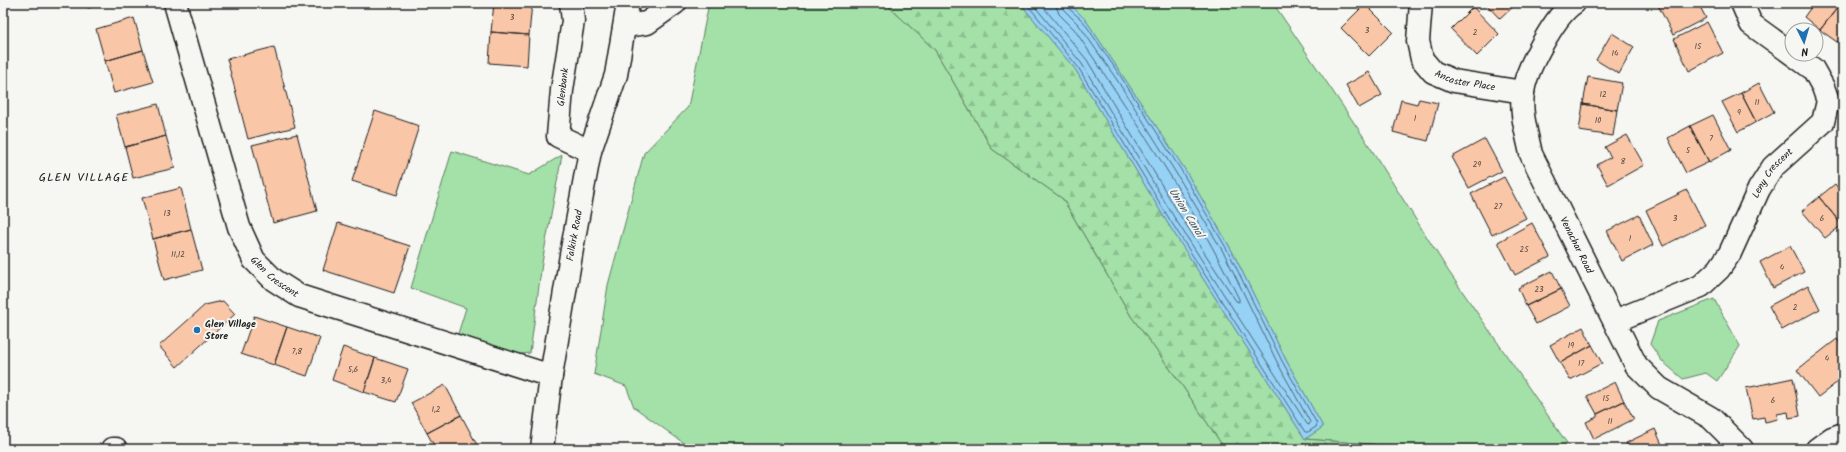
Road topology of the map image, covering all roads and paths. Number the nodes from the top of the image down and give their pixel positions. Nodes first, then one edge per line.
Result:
1 (175, 3) edge
2 (571, 3) edge
3 (628, 3) edge
4 (675, 3) edge
5 (1421, 3) edge
6 (1574, 3) edge
7 (1742, 3) edge
8 (625, 26) junction
9 (1522, 92) junction
10 (590, 151) junction
11 (1615, 321) junction
12 (551, 376) junction
13 (1843, 434) edge
14 (112, 449) edge
15 (116, 449) edge
16 (542, 449) edge
17 (1742, 449) edge
18 (1817, 449) edge

1 - 12 street, Glen Crescent
2 - 10 street, Glenbank
3 - 8 street, Falkirk Road
4 - 8 street
5 - 9 street, Ancaster Place
6 - 9 street, Venachar Road
7 - 11 street, Leny Crescent
8 - 10 street, Falkirk Road
9 - 11 street, Venachar Road
10 - 12 street, Falkirk Road
11 - 17 street, Venachar Road
12 - 16 street, Falkirk Road
13 - 18 street
14 - 15 street

